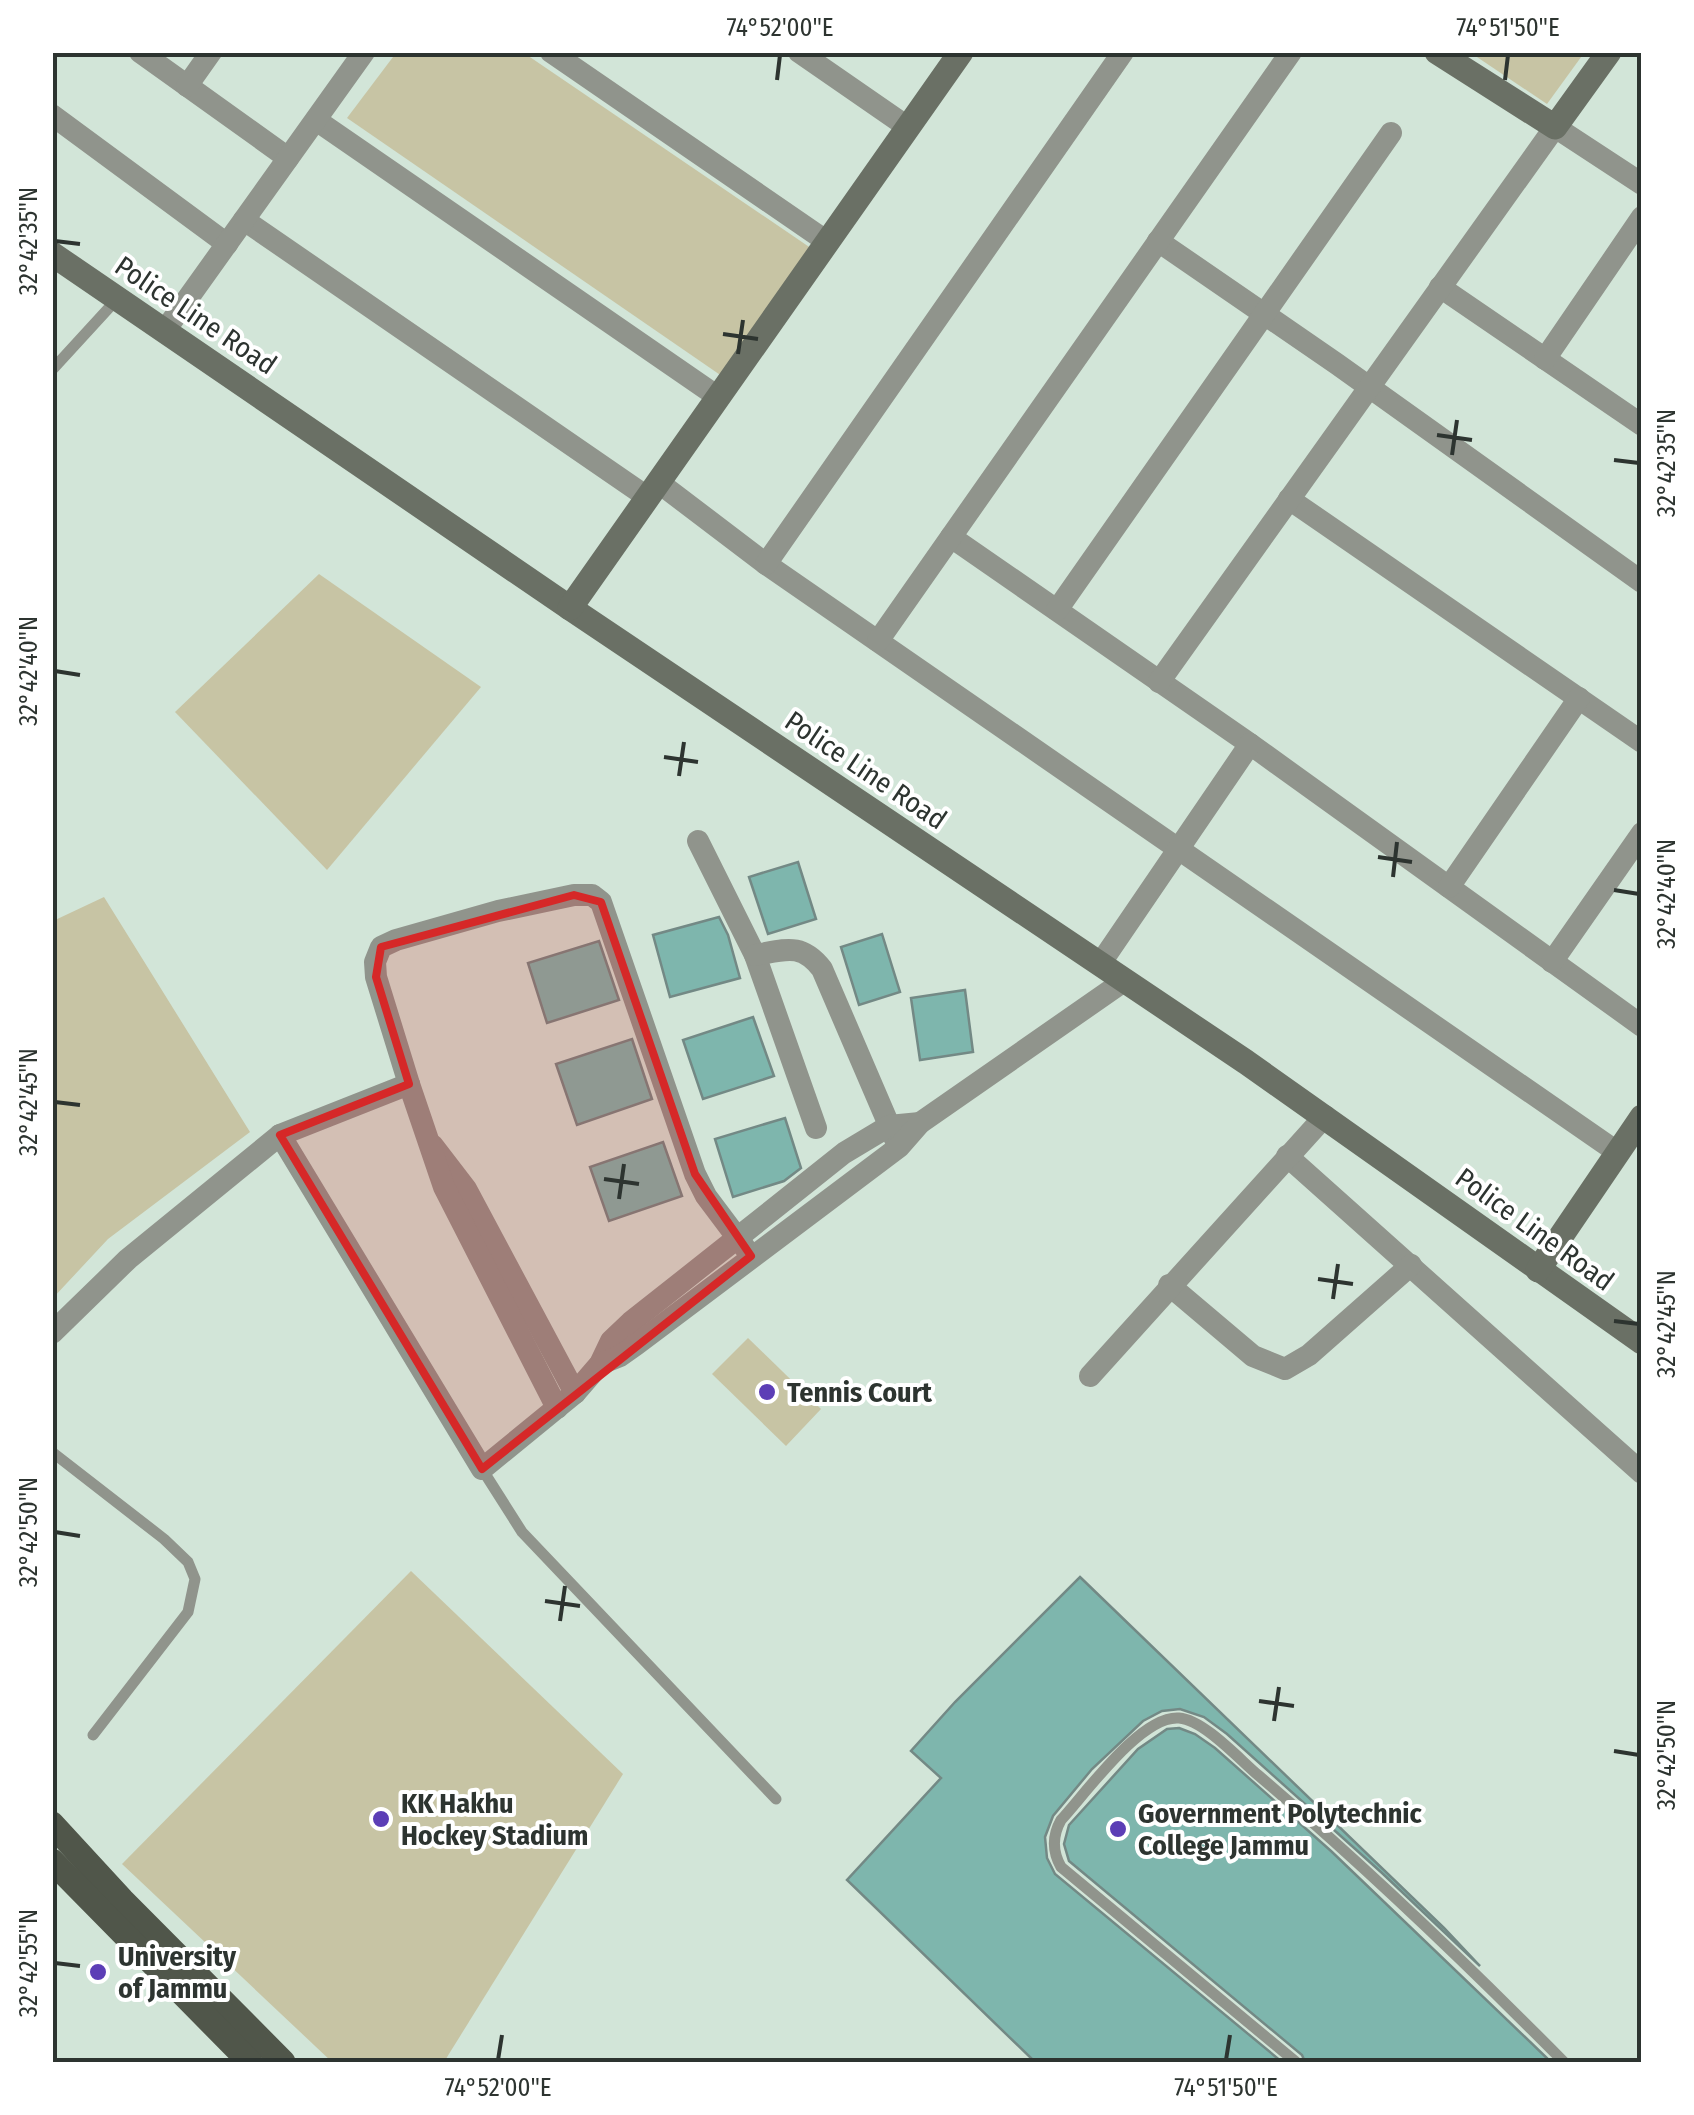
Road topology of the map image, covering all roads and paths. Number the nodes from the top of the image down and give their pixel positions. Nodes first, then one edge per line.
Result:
1 (140, 52) edge
2 (210, 52) edge
3 (364, 52) edge
4 (551, 52) edge
5 (799, 52) edge
6 (961, 52) edge
7 (1124, 52) edge
8 (1291, 52) edge
9 (1437, 52) edge
10 (1609, 52) edge
11 (187, 86) junction
12 (52, 114) edge
13 (316, 120) junction
14 (906, 126) junction
15 (1555, 127) junction
16 (1391, 133) dead end
17 (288, 158) junction
18 (1642, 184) edge
19 (1642, 218) edge
20 (244, 220) junction
21 (826, 241) junction
22 (1158, 242) junction
23 (228, 244) junction
24 (52, 254) edge
25 (1440, 287) junction
26 (118, 298) junction
27 (1263, 314) junction
28 (166, 329) junction
29 (1545, 359) junction
30 (52, 370) edge
31 (1369, 387) junction
32 (718, 396) junction
33 (1642, 425) edge
34 (652, 490) junction
35 (1289, 500) junction
36 (951, 537) junction
37 (766, 564) junction
38 (1642, 582) edge
39 (570, 608) junction
40 (1057, 610) junction
41 (878, 641) junction
42 (1158, 682) junction
43 (1579, 698) junction
44 (1642, 742) edge
45 (1250, 744) junction
46 (1642, 833) edge
47 (698, 842) dead end
48 (1180, 847) junction
49 (1449, 887) junction
50 (755, 956) junction
51 (1552, 962) junction
52 (1100, 964) junction
53 (1124, 981) junction
54 (1642, 1026) edge
55 (409, 1084) junction
56 (1324, 1116) junction
57 (1642, 1117) edge
58 (816, 1128) dead end
59 (280, 1135) junction
60 (894, 1137) junction
61 (1617, 1152) junction
62 (1287, 1156) junction
63 (744, 1247) junction
64 (1410, 1264) junction
65 (1538, 1270) junction
66 (1169, 1285) junction
67 (52, 1333) edge
68 (1639, 1335) edge
69 (1090, 1376) dead end
70 (566, 1401) junction
71 (52, 1452) edge
72 (482, 1468) junction
73 (1642, 1473) edge
74 (93, 1735) dead end
75 (776, 1799) dead end
76 (52, 1824) edge
77 (52, 1861) edge
78 (250, 2062) edge
79 (284, 2062) edge
80 (1296, 2062) edge
81 (1564, 2062) edge

1 - 11 street
2 - 11 street
3 - 13 street
4 - 21 street
5 - 14 street
6 - 14 main road
7 - 37 street
8 - 22 street
9 - 15 main road
10 - 15 main road
11 - 17 street
12 - 23 street
13 - 17 street
13 - 32 street
14 - 21 main road
15 - 18 street
15 - 25 street
16 - 27 street
17 - 20 street
19 - 29 street
20 - 23 street
20 - 34 street
21 - 32 main road
22 - 27 street
22 - 36 street
23 - 28 street
24 - 26 main road, Police Line Road
25 - 29 street
25 - 31 street
26 - 28 main road, Police Line Road
26 - 30 lane
27 - 31 street
27 - 40 street
28 - 39 main road, Police Line Road
29 - 33 street
31 - 35 street
31 - 38 street
32 - 34 main road
34 - 37 street
34 - 39 main road
35 - 42 street
35 - 43 street
36 - 40 street
36 - 41 street
37 - 41 street
39 - 52 main road, Police Line Road
40 - 42 street
41 - 48 street
42 - 45 street
43 - 44 street
43 - 49 street
45 - 48 street
45 - 49 street
46 - 51 street
47 - 50 street
48 - 52 street
48 - 61 street
49 - 51 street
50 - 58 street
50 - 60 street
51 - 54 street
52 - 53 main road, Police Line Road
53 - 56 main road, Police Line Road
53 - 60 street
55 - 59 street
55 - 63 street
55 - 70 street
56 - 62 street
56 - 65 main road, Police Line Road
57 - 61 main road
59 - 67 street
59 - 72 street
60 - 63 street
61 - 65 main road
62 - 64 street
62 - 66 street
63 - 70 street
64 - 66 street
64 - 73 street
65 - 68 main road, Police Line Road
66 - 69 street
70 - 72 street
71 - 74 lane
72 - 75 lane
76 - 79 main road
77 - 78 main road
80 - 81 lane

